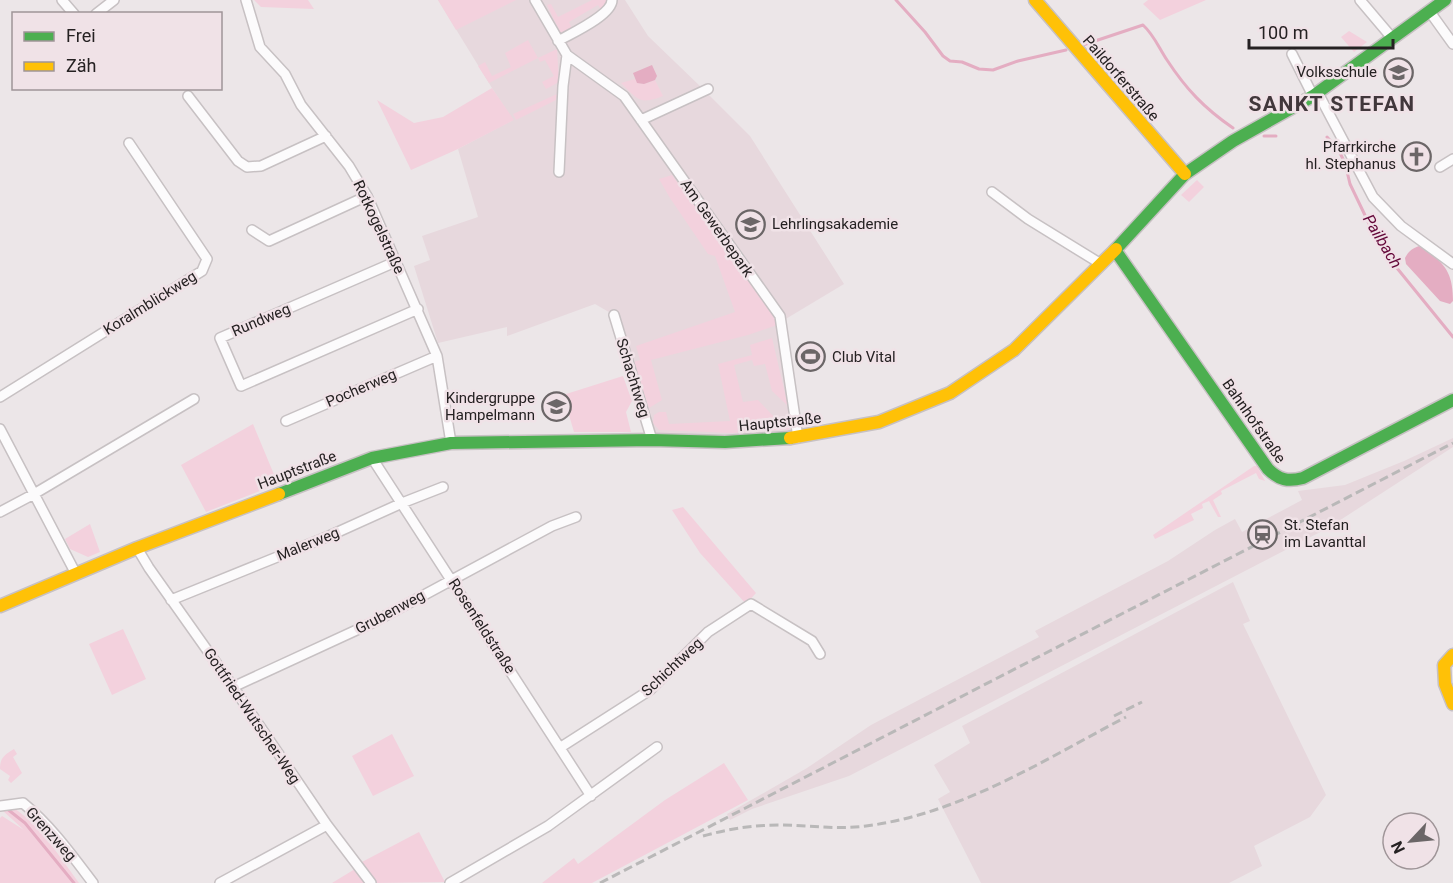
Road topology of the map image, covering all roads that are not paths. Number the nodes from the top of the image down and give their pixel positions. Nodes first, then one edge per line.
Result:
1 (62, 0) edge
2 (114, 0) edge
3 (246, 0) edge
4 (535, 0) edge
5 (612, 0) edge
6 (1035, 0) edge
7 (1360, 0) edge
8 (1445, 0) edge
9 (72, 12) edge
10 (99, 12) edge
11 (1430, 12) junction
12 (1393, 39) junction
13 (558, 41) junction
14 (1453, 44) edge
15 (1292, 54) dead end
16 (567, 56) junction
17 (708, 89) dead end
18 (1316, 94) junction
19 (188, 96) dead end
20 (640, 120) junction
21 (326, 136) junction
22 (129, 143) dead end
23 (1453, 159) edge
24 (1440, 167) dead end
25 (559, 172) dead end
26 (1185, 174) junction
27 (992, 192) dead end
28 (367, 196) junction
29 (252, 230) dead end
30 (1115, 250) junction
31 (395, 262) junction
32 (1101, 264) junction
33 (1453, 264) edge
34 (418, 309) junction
35 (614, 315) dead end
36 (437, 356) junction
37 (0, 397) edge
38 (194, 399) dead end
39 (1453, 400) edge
40 (286, 421) dead end
41 (0, 429) edge
42 (798, 438) junction
43 (652, 440) junction
44 (451, 443) junction
45 (372, 458) junction
46 (443, 487) dead end
47 (34, 494) junction
48 (402, 503) junction
49 (0, 512) edge
50 (576, 517) dead end
51 (136, 548) junction
52 (76, 574) junction
53 (452, 579) junction
54 (171, 600) junction
55 (0, 606) edge
56 (820, 654) dead end
57 (1453, 655) edge
58 (233, 687) junction
59 (1453, 704) edge
60 (561, 747) junction
61 (657, 747) dead end
62 (591, 796) junction
63 (4, 805) edge
64 (327, 825) junction
65 (93, 883) edge
66 (220, 883) edge
67 (370, 883) edge
68 (450, 883) edge

1 - 9 street
2 - 10 street
3 - 21 street, Rotkogelstraße
4 - 13 street, Am Gewerbepark
5 - 13 street
6 - 26 main road, Paildorferstraße
7 - 12 street
8 - 11 main road, Hauptstraße
11 - 12 main road, Hauptstraße
11 - 14 street
12 - 18 main road, Hauptstraße
13 - 16 street, Am Gewerbepark
15 - 18 street
16 - 20 street, Am Gewerbepark
16 - 25 street
17 - 20 street
18 - 26 main road, Hauptstraße
18 - 33 street
19 - 21 street
20 - 42 street, Am Gewerbepark
21 - 28 street, Rotkogelstraße
22 - 37 street, Koralmblickweg
23 - 24 street
26 - 30 main road, Hauptstraße
27 - 32 street
28 - 29 street
28 - 31 street, Rotkogelstraße
30 - 32 main road, Hauptstraße
30 - 39 main road, Bahnhofstraße
31 - 34 street, Rotkogelstraße
31 - 34 street, Rundweg
32 - 42 main road, Hauptstraße
34 - 36 street, Rotkogelstraße
35 - 43 street, Schachtweg
36 - 40 street, Pocherweg
36 - 44 street, Rotkogelstraße
38 - 47 street
41 - 47 street
42 - 43 main road, Hauptstraße
43 - 44 main road, Hauptstraße
44 - 45 main road, Hauptstraße
45 - 48 street, Rosenfeldstraße
45 - 51 main road, Hauptstraße
46 - 48 street, Malerweg
47 - 49 street
47 - 52 street
48 - 53 street, Rosenfeldstraße
48 - 54 street, Malerweg
50 - 53 street, Grubenweg
51 - 52 main road, Hauptstraße
51 - 54 street, Gottfried-Wutscher-Weg
52 - 55 main road, Hauptstraße
53 - 58 street, Grubenweg
53 - 60 street, Rosenfeldstraße
54 - 58 street, Gottfried-Wutscher-Weg
56 - 60 street, Schichtweg
57 - 59 main road
58 - 64 street, Gottfried-Wutscher-Weg
60 - 62 street, Rosenfeldstraße
61 - 62 street
62 - 68 street
63 - 65 street, Grenzweg
64 - 66 street
64 - 67 street, Gottfried-Wutscher-Weg

